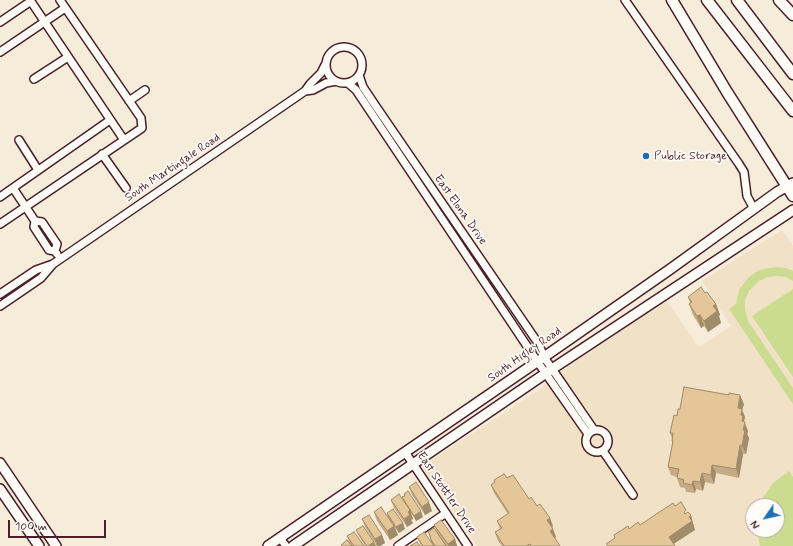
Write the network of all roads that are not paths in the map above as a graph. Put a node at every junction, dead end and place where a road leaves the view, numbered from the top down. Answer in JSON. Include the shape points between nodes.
{"nodes":[{"id":1,"x":60,"y":0,"type":"edge"},
{"id":2,"x":625,"y":0,"type":"edge"},
{"id":3,"x":672,"y":0,"type":"edge"},
{"id":4,"x":707,"y":0,"type":"edge"},
{"id":5,"x":737,"y":0,"type":"edge"},
{"id":6,"x":779,"y":0,"type":"edge"},
{"id":7,"x":30,"y":1,"type":"edge"},
{"id":8,"x":66,"y":8,"type":"junction"},
{"id":9,"x":793,"y":15,"type":"edge"},
{"id":10,"x":0,"y":22,"type":"edge"},
{"id":11,"x":44,"y":22,"type":"junction"},
{"id":12,"x":0,"y":52,"type":"edge"},
{"id":13,"x":68,"y":57,"type":"junction"},
{"id":14,"x":325,"y":64,"type":"junction"},
{"id":15,"x":793,"y":74,"type":"edge"},
{"id":16,"x":359,"y":75,"type":"junction"},
{"id":17,"x":34,"y":79,"type":"dead end"},
{"id":18,"x":336,"y":81,"type":"junction"},
{"id":19,"x":348,"y":83,"type":"junction"},
{"id":20,"x":145,"y":90,"type":"dead end"},
{"id":21,"x":305,"y":91,"type":"junction"},
{"id":22,"x":129,"y":101,"type":"junction"},
{"id":23,"x":793,"y":111,"type":"edge"},
{"id":24,"x":110,"y":120,"type":"junction"},
{"id":25,"x":19,"y":140,"type":"dead end"},
{"id":26,"x":124,"y":140,"type":"junction"},
{"id":27,"x":102,"y":154,"type":"junction"},
{"id":28,"x":38,"y":170,"type":"junction"},
{"id":29,"x":790,"y":184,"type":"edge"},
{"id":30,"x":13,"y":188,"type":"junction"},
{"id":31,"x":126,"y":188,"type":"dead end"},
{"id":32,"x":793,"y":196,"type":"edge"},
{"id":33,"x":0,"y":197,"type":"edge"},
{"id":34,"x":26,"y":207,"type":"junction"},
{"id":35,"x":754,"y":209,"type":"junction"},
{"id":36,"x":793,"y":210,"type":"edge"},
{"id":37,"x":0,"y":224,"type":"edge"},
{"id":38,"x":61,"y":259,"type":"junction"},
{"id":39,"x":53,"y":264,"type":"junction"},
{"id":40,"x":0,"y":294,"type":"edge"},
{"id":41,"x":0,"y":306,"type":"edge"},
{"id":42,"x":541,"y":359,"type":"junction"},
{"id":43,"x":549,"y":371,"type":"junction"},
{"id":44,"x":591,"y":432,"type":"junction"},
{"id":45,"x":603,"y":450,"type":"junction"},
{"id":46,"x":405,"y":452,"type":"junction"},
{"id":47,"x":0,"y":463,"type":"edge"},
{"id":48,"x":413,"y":464,"type":"junction"},
{"id":49,"x":16,"y":486,"type":"junction"},
{"id":50,"x":2,"y":492,"type":"edge"},
{"id":51,"x":633,"y":495,"type":"dead end"},
{"id":52,"x":446,"y":513,"type":"junction"},
{"id":53,"x":280,"y":538,"type":"junction"},
{"id":54,"x":38,"y":546,"type":"edge"},
{"id":55,"x":56,"y":546,"type":"edge"},
{"id":56,"x":268,"y":546,"type":"edge"},
{"id":57,"x":286,"y":546,"type":"edge"},
{"id":58,"x":293,"y":546,"type":"edge"},
{"id":59,"x":398,"y":546,"type":"edge"},
{"id":60,"x":468,"y":546,"type":"edge"}],
"edges":[{"from":1,"to":8,"type":"street"},
{"from":2,"to":35,"type":"street","via":[[744,172],[747,196]]},
{"from":3,"to":29,"type":"highway","via":[[727,92]]},
{"from":4,"to":23,"type":"highway"},
{"from":5,"to":15,"type":"highway"},
{"from":6,"to":9,"type":"highway"},
{"from":7,"to":10,"type":"street"},
{"from":7,"to":11,"type":"street"},
{"from":8,"to":11,"type":"street"},
{"from":8,"to":22,"type":"street"},
{"from":11,"to":12,"type":"street"},
{"from":11,"to":13,"type":"street"},
{"from":13,"to":17,"type":"street"},
{"from":13,"to":24,"type":"street"},
{"from":14,"to":16,"type":"street","via":[[329,53],[346,46],[357,52],[360,57],[362,69]]},
{"from":14,"to":18,"type":"street","via":[[328,74]]},
{"from":14,"to":21,"type":"street","name":"South Martingale Road","via":[[321,73]]},
{"from":16,"to":19,"type":"street"},
{"from":16,"to":42,"type":"street","name":"East Elona Drive","via":[[374,105],[538,342]]},
{"from":18,"to":19,"type":"street"},
{"from":18,"to":21,"type":"street","name":"South Martingale Road"},
{"from":19,"to":42,"type":"street","name":"East Elona Drive","via":[[356,90]]},
{"from":20,"to":22,"type":"street"},
{"from":21,"to":38,"type":"street","name":"South Martingale Road"},
{"from":22,"to":26,"type":"street","via":[[141,118],[142,128]]},
{"from":24,"to":26,"type":"street"},
{"from":24,"to":28,"type":"street"},
{"from":25,"to":28,"type":"street"},
{"from":26,"to":27,"type":"street"},
{"from":27,"to":31,"type":"street"},
{"from":27,"to":34,"type":"street"},
{"from":28,"to":30,"type":"street"},
{"from":29,"to":32,"type":"highway"},
{"from":29,"to":35,"type":"main road","name":"South Higley Road"},
{"from":30,"to":33,"type":"street"},
{"from":30,"to":34,"type":"street"},
{"from":34,"to":37,"type":"street"},
{"from":34,"to":38,"type":"street","via":[[35,221],[34,228],[49,250],[55,250]]},
{"from":35,"to":42,"type":"main road","name":"South Higley Road"},
{"from":36,"to":43,"type":"main road"},
{"from":38,"to":39,"type":"street","name":"South Martingale Road"},
{"from":39,"to":40,"type":"street","name":"South Martingale Road","via":[[36,270]]},
{"from":39,"to":41,"type":"street","name":"South Martingale Road","via":[[41,278]]},
{"from":42,"to":43,"type":"street"},
{"from":42,"to":46,"type":"main road","name":"South Higley Road"},
{"from":43,"to":44,"type":"street"},
{"from":43,"to":48,"type":"main road"},
{"from":44,"to":45,"type":"street","via":[[586,441],[588,448],[597,452]]},
{"from":44,"to":45,"type":"street","via":[[604,432],[608,438],[608,445]]},
{"from":45,"to":51,"type":"street"},
{"from":46,"to":48,"type":"street","name":"East Stottler Drive"},
{"from":46,"to":53,"type":"main road","name":"South Higley Road"},
{"from":47,"to":49,"type":"main road"},
{"from":48,"to":52,"type":"street","name":"East Stottler Drive"},
{"from":48,"to":58,"type":"main road"},
{"from":49,"to":50,"type":"main road"},
{"from":49,"to":55,"type":"main road"},
{"from":50,"to":54,"type":"main road"},
{"from":52,"to":59,"type":"street"},
{"from":52,"to":60,"type":"street","name":"East Stottler Drive"},
{"from":53,"to":56,"type":"main road","name":"South Higley Road"},
{"from":53,"to":57,"type":"street"}]}
